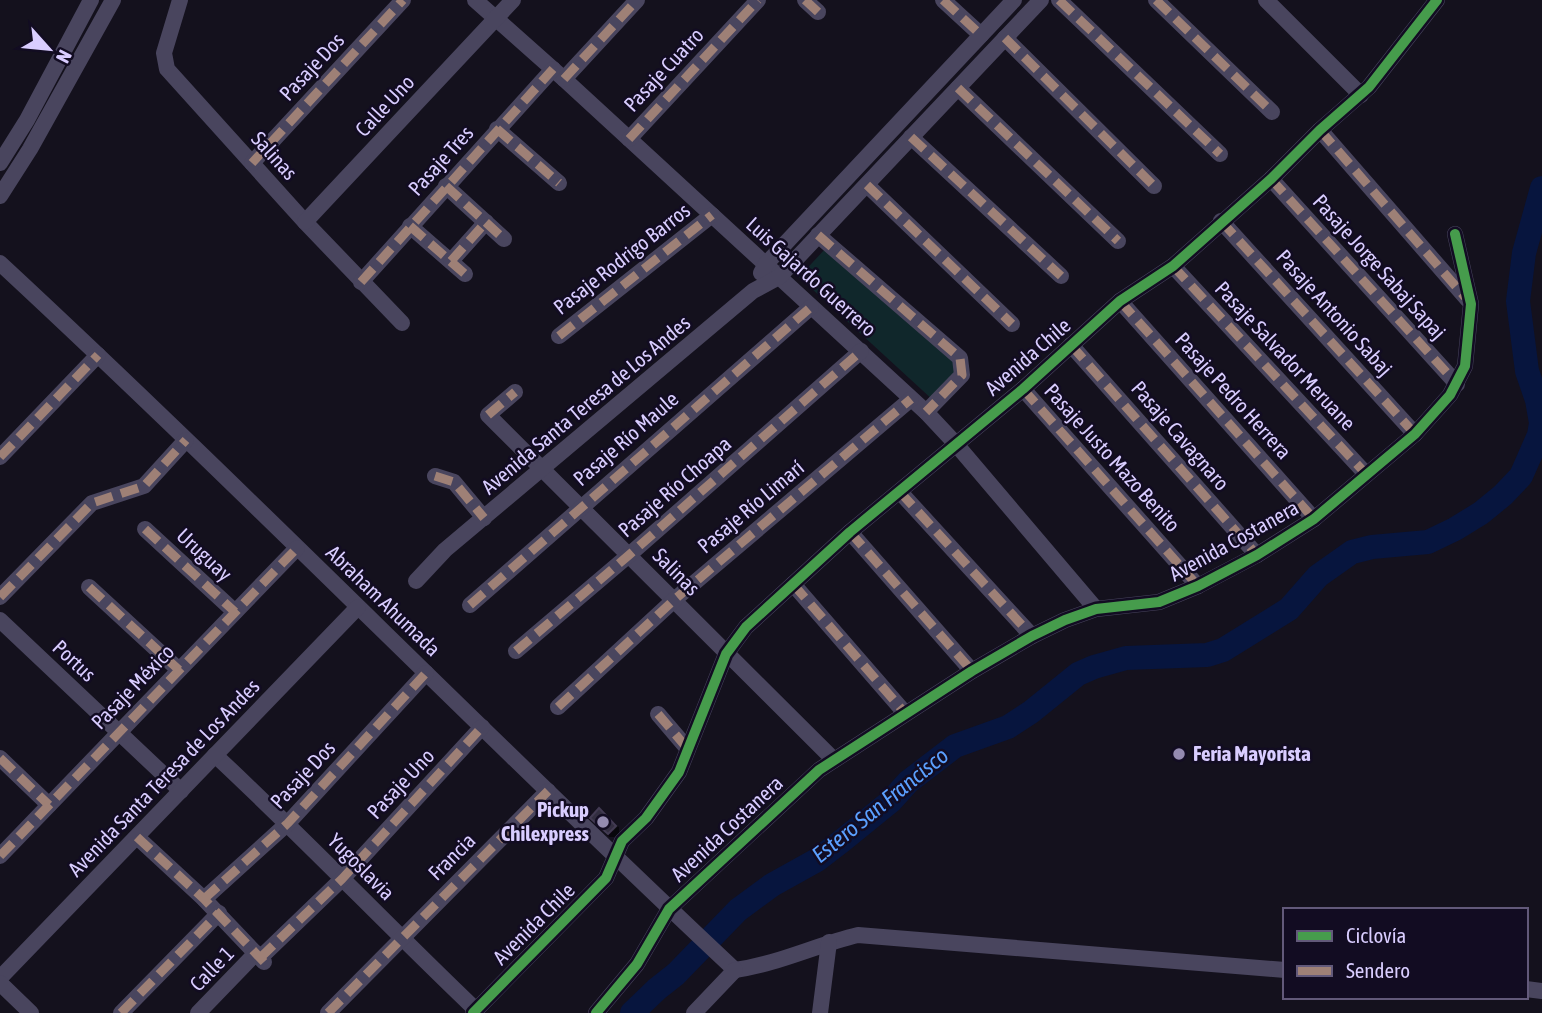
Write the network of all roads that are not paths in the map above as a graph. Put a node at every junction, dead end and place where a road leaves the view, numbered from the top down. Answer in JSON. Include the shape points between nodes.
{"nodes":[{"id":1,"x":91,"y":0,"type":"edge"},
{"id":2,"x":113,"y":0,"type":"edge"},
{"id":3,"x":180,"y":0,"type":"edge"},
{"id":4,"x":403,"y":0,"type":"edge"},
{"id":5,"x":475,"y":0,"type":"edge"},
{"id":6,"x":513,"y":0,"type":"edge"},
{"id":7,"x":636,"y":0,"type":"edge"},
{"id":8,"x":758,"y":0,"type":"edge"},
{"id":9,"x":805,"y":0,"type":"edge"},
{"id":10,"x":943,"y":0,"type":"edge"},
{"id":11,"x":1014,"y":0,"type":"edge"},
{"id":12,"x":1041,"y":0,"type":"edge"},
{"id":13,"x":1059,"y":0,"type":"edge"},
{"id":14,"x":1156,"y":0,"type":"edge"},
{"id":15,"x":1266,"y":0,"type":"edge"},
{"id":16,"x":1436,"y":0,"type":"edge"},
{"id":17,"x":818,"y":12,"type":"dead end"},
{"id":18,"x":495,"y":19,"type":"junction"},
{"id":19,"x":981,"y":35,"type":"junction"},
{"id":20,"x":1005,"y":38,"type":"junction"},
{"id":21,"x":559,"y":74,"type":"junction"},
{"id":22,"x":958,"y":88,"type":"junction"},
{"id":23,"x":1362,"y":95,"type":"junction"},
{"id":24,"x":1272,"y":112,"type":"dead end"},
{"id":25,"x":497,"y":130,"type":"junction"},
{"id":26,"x":1321,"y":130,"type":"junction"},
{"id":27,"x":911,"y":137,"type":"junction"},
{"id":28,"x":629,"y":139,"type":"junction"},
{"id":29,"x":1220,"y":154,"type":"dead end"},
{"id":30,"x":0,"y":163,"type":"edge"},
{"id":31,"x":252,"y":163,"type":"junction"},
{"id":32,"x":1271,"y":179,"type":"junction"},
{"id":33,"x":559,"y":183,"type":"dead end"},
{"id":34,"x":867,"y":184,"type":"junction"},
{"id":35,"x":446,"y":186,"type":"junction"},
{"id":36,"x":1154,"y":186,"type":"dead end"},
{"id":37,"x":0,"y":196,"type":"edge"},
{"id":38,"x":712,"y":215,"type":"junction"},
{"id":39,"x":1221,"y":221,"type":"junction"},
{"id":40,"x":305,"y":222,"type":"junction"},
{"id":41,"x":486,"y":222,"type":"junction"},
{"id":42,"x":410,"y":226,"type":"junction"},
{"id":43,"x":1455,"y":234,"type":"dead end"},
{"id":44,"x":818,"y":235,"type":"junction"},
{"id":45,"x":504,"y":239,"type":"dead end"},
{"id":46,"x":1118,"y":241,"type":"dead end"},
{"id":47,"x":451,"y":261,"type":"junction"},
{"id":48,"x":0,"y":264,"type":"edge"},
{"id":49,"x":765,"y":264,"type":"junction"},
{"id":50,"x":1173,"y":266,"type":"junction"},
{"id":51,"x":465,"y":274,"type":"dead end"},
{"id":52,"x":1061,"y":276,"type":"dead end"},
{"id":53,"x":779,"y":277,"type":"junction"},
{"id":54,"x":361,"y":282,"type":"junction"},
{"id":55,"x":753,"y":291,"type":"junction"},
{"id":56,"x":1120,"y":301,"type":"junction"},
{"id":57,"x":1471,"y":304,"type":"junction"},
{"id":58,"x":811,"y":307,"type":"junction"},
{"id":59,"x":402,"y":323,"type":"dead end"},
{"id":60,"x":1012,"y":324,"type":"dead end"},
{"id":61,"x":559,"y":336,"type":"dead end"},
{"id":62,"x":1072,"y":345,"type":"junction"},
{"id":63,"x":861,"y":351,"type":"junction"},
{"id":64,"x":99,"y":355,"type":"junction"},
{"id":65,"x":1457,"y":384,"type":"junction"},
{"id":66,"x":1023,"y":389,"type":"junction"},
{"id":67,"x":515,"y":392,"type":"dead end"},
{"id":68,"x":911,"y":399,"type":"junction"},
{"id":69,"x":926,"y":412,"type":"junction"},
{"id":70,"x":1415,"y":434,"type":"junction"},
{"id":71,"x":186,"y":440,"type":"junction"},
{"id":72,"x":955,"y":443,"type":"junction"},
{"id":73,"x":0,"y":457,"type":"edge"},
{"id":74,"x":543,"y":469,"type":"junction"},
{"id":75,"x":1366,"y":474,"type":"junction"},
{"id":76,"x":435,"y":475,"type":"dead end"},
{"id":77,"x":900,"y":492,"type":"junction"},
{"id":78,"x":581,"y":506,"type":"junction"},
{"id":79,"x":484,"y":517,"type":"junction"},
{"id":80,"x":1314,"y":519,"type":"junction"},
{"id":81,"x":145,"y":529,"type":"dead end"},
{"id":82,"x":850,"y":532,"type":"junction"},
{"id":83,"x":297,"y":548,"type":"junction"},
{"id":84,"x":629,"y":555,"type":"junction"},
{"id":85,"x":1257,"y":555,"type":"junction"},
{"id":86,"x":416,"y":581,"type":"dead end"},
{"id":87,"x":793,"y":584,"type":"junction"},
{"id":88,"x":1198,"y":586,"type":"junction"},
{"id":89,"x":89,"y":587,"type":"dead end"},
{"id":90,"x":0,"y":597,"type":"edge"},
{"id":91,"x":674,"y":600,"type":"junction"},
{"id":92,"x":470,"y":605,"type":"dead end"},
{"id":93,"x":358,"y":607,"type":"junction"},
{"id":94,"x":1096,"y":609,"type":"junction"},
{"id":95,"x":235,"y":612,"type":"junction"},
{"id":96,"x":0,"y":620,"type":"edge"},
{"id":97,"x":1032,"y":636,"type":"junction"},
{"id":98,"x":516,"y":651,"type":"dead end"},
{"id":99,"x":726,"y":654,"type":"junction"},
{"id":100,"x":178,"y":670,"type":"junction"},
{"id":101,"x":972,"y":671,"type":"junction"},
{"id":102,"x":426,"y":673,"type":"junction"},
{"id":103,"x":558,"y":707,"type":"dead end"},
{"id":104,"x":905,"y":713,"type":"junction"},
{"id":105,"x":657,"y":714,"type":"dead end"},
{"id":106,"x":482,"y":727,"type":"junction"},
{"id":107,"x":119,"y":732,"type":"junction"},
{"id":108,"x":687,"y":748,"type":"junction"},
{"id":109,"x":215,"y":755,"type":"junction"},
{"id":110,"x":0,"y":758,"type":"edge"},
{"id":111,"x":834,"y":760,"type":"junction"},
{"id":112,"x":181,"y":791,"type":"junction"},
{"id":113,"x":548,"y":791,"type":"junction"},
{"id":114,"x":49,"y":805,"type":"junction"},
{"id":115,"x":288,"y":823,"type":"junction"},
{"id":116,"x":136,"y":836,"type":"junction"},
{"id":117,"x":0,"y":856,"type":"edge"},
{"id":118,"x":615,"y":857,"type":"junction"},
{"id":119,"x":342,"y":879,"type":"junction"},
{"id":120,"x":204,"y":899,"type":"junction"},
{"id":121,"x":669,"y":909,"type":"junction"},
{"id":122,"x":219,"y":913,"type":"junction"},
{"id":123,"x":401,"y":938,"type":"junction"},
{"id":124,"x":829,"y":942,"type":"junction"},
{"id":125,"x":260,"y":957,"type":"junction"},
{"id":126,"x":729,"y":965,"type":"junction"},
{"id":127,"x":1283,"y":970,"type":"edge"},
{"id":128,"x":0,"y":981,"type":"edge"},
{"id":129,"x":474,"y":1011,"type":"edge"},
{"id":130,"x":31,"y":1013,"type":"edge"},
{"id":131,"x":121,"y":1013,"type":"edge"},
{"id":132,"x":198,"y":1013,"type":"edge"},
{"id":133,"x":328,"y":1013,"type":"edge"},
{"id":134,"x":596,"y":1013,"type":"edge"},
{"id":135,"x":694,"y":1013,"type":"edge"},
{"id":136,"x":820,"y":1013,"type":"edge"}],
"edges":[{"from":1,"to":30,"type":"street"},
{"from":2,"to":37,"type":"street"},
{"from":3,"to":31,"type":"street","name":"Salinas","via":[[164,53],[167,69]]},
{"from":4,"to":31,"type":"street","name":"Pasaje Dos"},
{"from":5,"to":18,"type":"street","name":"Luis Gajardo Guerrero"},
{"from":6,"to":18,"type":"street","name":"Calle Uno"},
{"from":7,"to":21,"type":"street","name":"Pasaje Tres"},
{"from":8,"to":28,"type":"street","name":"Pasaje Cuatro"},
{"from":9,"to":17,"type":"street"},
{"from":10,"to":19,"type":"street"},
{"from":11,"to":19,"type":"street","name":"Avenida Santa Teresa de Los Andes"},
{"from":12,"to":20,"type":"street","name":"Avenida Santa Teresa de Los Andes"},
{"from":13,"to":29,"type":"street"},
{"from":14,"to":24,"type":"street"},
{"from":15,"to":23,"type":"street"},
{"from":16,"to":23,"type":"street","name":"Avenida Chile"},
{"from":18,"to":21,"type":"street","name":"Luis Gajardo Guerrero"},
{"from":18,"to":40,"type":"street","name":"Calle Uno"},
{"from":19,"to":49,"type":"street","name":"Avenida Santa Teresa de Los Andes"},
{"from":20,"to":22,"type":"street","name":"Avenida Santa Teresa de Los Andes"},
{"from":20,"to":36,"type":"street"},
{"from":21,"to":25,"type":"street","name":"Pasaje Tres"},
{"from":21,"to":28,"type":"street","name":"Luis Gajardo Guerrero"},
{"from":22,"to":27,"type":"street","name":"Avenida Santa Teresa de Los Andes"},
{"from":22,"to":46,"type":"street"},
{"from":23,"to":26,"type":"street","name":"Avenida Chile"},
{"from":25,"to":33,"type":"street"},
{"from":25,"to":35,"type":"street","name":"Pasaje Tres"},
{"from":26,"to":32,"type":"street","name":"Avenida Chile"},
{"from":26,"to":57,"type":"street"},
{"from":27,"to":34,"type":"street","name":"Avenida Santa Teresa de Los Andes"},
{"from":27,"to":52,"type":"street"},
{"from":28,"to":38,"type":"street","name":"Luis Gajardo Guerrero"},
{"from":31,"to":40,"type":"street","name":"Salinas"},
{"from":32,"to":39,"type":"street","name":"Avenida Chile"},
{"from":32,"to":65,"type":"street","name":"Pasaje Jorge Sabaj Sapaj"},
{"from":34,"to":44,"type":"street","name":"Avenida Santa Teresa de Los Andes"},
{"from":34,"to":60,"type":"street"},
{"from":35,"to":41,"type":"street"},
{"from":35,"to":42,"type":"street","name":"Pasaje Tres"},
{"from":38,"to":49,"type":"street","name":"Luis Gajardo Guerrero"},
{"from":38,"to":61,"type":"street","name":"Pasaje Rodrigo Barros"},
{"from":39,"to":50,"type":"street","name":"Avenida Chile"},
{"from":39,"to":70,"type":"street","name":"Pasaje Antonio Sabaj"},
{"from":40,"to":54,"type":"street","name":"Salinas"},
{"from":41,"to":45,"type":"street"},
{"from":41,"to":47,"type":"street"},
{"from":42,"to":47,"type":"street"},
{"from":42,"to":54,"type":"street","name":"Pasaje Tres"},
{"from":43,"to":57,"type":"street","name":"Avenida Costanera"},
{"from":44,"to":53,"type":"street","name":"Avenida Santa Teresa de Los Andes"},
{"from":44,"to":69,"type":"street","via":[[960,358],[962,375]]},
{"from":47,"to":51,"type":"street"},
{"from":48,"to":64,"type":"street","name":"Abraham Ahumada"},
{"from":49,"to":53,"type":"street","name":"Luis Gajardo Guerrero"},
{"from":49,"to":55,"type":"street","name":"Avenida Santa Teresa de Los Andes"},
{"from":50,"to":56,"type":"street","name":"Avenida Chile"},
{"from":50,"to":75,"type":"street","name":"Pasaje Salvador Meruane"},
{"from":53,"to":55,"type":"street","name":"Avenida Santa Teresa de Los Andes"},
{"from":53,"to":58,"type":"street","name":"Luis Gajardo Guerrero"},
{"from":54,"to":59,"type":"street","name":"Salinas"},
{"from":55,"to":74,"type":"street","name":"Avenida Santa Teresa de Los Andes"},
{"from":56,"to":62,"type":"street","name":"Avenida Chile"},
{"from":56,"to":80,"type":"street","name":"Pasaje Pedro Herrera"},
{"from":57,"to":65,"type":"street","name":"Avenida Costanera","via":[[1465,366]]},
{"from":58,"to":63,"type":"street","name":"Luis Gajardo Guerrero"},
{"from":58,"to":78,"type":"street","name":"Pasaje Río Maule"},
{"from":62,"to":66,"type":"street","name":"Avenida Chile"},
{"from":62,"to":85,"type":"street","name":"Pasaje Cavagnaro"},
{"from":63,"to":68,"type":"street","name":"Luis Gajardo Guerrero"},
{"from":63,"to":84,"type":"street","name":"Pasaje Río Choapa"},
{"from":64,"to":71,"type":"street","name":"Abraham Ahumada"},
{"from":64,"to":73,"type":"street"},
{"from":65,"to":70,"type":"street","name":"Avenida Costanera"},
{"from":66,"to":72,"type":"street","name":"Avenida Chile"},
{"from":66,"to":88,"type":"street","name":"Pasaje Justo Mazo Benito"},
{"from":67,"to":74,"type":"street","name":"Salinas","via":[[488,415]]},
{"from":68,"to":69,"type":"street","name":"Luis Gajardo Guerrero"},
{"from":68,"to":91,"type":"street","name":"Pasaje Río Limarí"},
{"from":69,"to":72,"type":"street","name":"Luis Gajardo Guerrero"},
{"from":70,"to":75,"type":"street","name":"Avenida Costanera"},
{"from":71,"to":83,"type":"street","name":"Abraham Ahumada"},
{"from":71,"to":90,"type":"street","via":[[144,486],[92,503]]},
{"from":72,"to":77,"type":"street","name":"Avenida Chile"},
{"from":72,"to":94,"type":"street","name":"Luis Gajardo Guerrero"},
{"from":74,"to":78,"type":"street","name":"Salinas"},
{"from":74,"to":79,"type":"street","name":"Avenida Santa Teresa de Los Andes"},
{"from":75,"to":80,"type":"street","name":"Avenida Costanera"},
{"from":76,"to":79,"type":"street","via":[[454,482]]},
{"from":77,"to":82,"type":"street","name":"Avenida Chile"},
{"from":77,"to":97,"type":"street"},
{"from":78,"to":84,"type":"street","name":"Salinas"},
{"from":78,"to":92,"type":"street","name":"Pasaje Río Maule"},
{"from":79,"to":86,"type":"street","name":"Avenida Santa Teresa de Los Andes"},
{"from":80,"to":85,"type":"street","name":"Avenida Costanera"},
{"from":81,"to":95,"type":"street","name":"Uruguay"},
{"from":82,"to":87,"type":"street","name":"Avenida Chile"},
{"from":82,"to":101,"type":"street"},
{"from":83,"to":93,"type":"street","name":"Abraham Ahumada"},
{"from":83,"to":95,"type":"street","name":"Pasaje México"},
{"from":84,"to":91,"type":"street","name":"Salinas"},
{"from":84,"to":98,"type":"street","name":"Pasaje Río Choapa"},
{"from":85,"to":88,"type":"street","name":"Avenida Costanera"},
{"from":87,"to":99,"type":"street","name":"Avenida Chile","via":[[746,627]]},
{"from":87,"to":104,"type":"street"},
{"from":88,"to":94,"type":"street","name":"Avenida Costanera","via":[[1159,602]]},
{"from":89,"to":100,"type":"street"},
{"from":91,"to":99,"type":"street","name":"Salinas"},
{"from":91,"to":103,"type":"street","name":"Pasaje Río Limarí"},
{"from":93,"to":102,"type":"street","name":"Abraham Ahumada"},
{"from":93,"to":109,"type":"street","name":"Avenida Santa Teresa de Los Andes"},
{"from":94,"to":97,"type":"street","name":"Avenida Costanera"},
{"from":95,"to":100,"type":"street","name":"Pasaje México"},
{"from":96,"to":107,"type":"street","name":"Portus"},
{"from":97,"to":101,"type":"street","name":"Avenida Costanera"},
{"from":99,"to":108,"type":"street","name":"Avenida Chile"},
{"from":99,"to":111,"type":"street","name":"Salinas"},
{"from":100,"to":107,"type":"street","name":"Pasaje México"},
{"from":101,"to":104,"type":"street","name":"Avenida Costanera"},
{"from":102,"to":106,"type":"street","name":"Abraham Ahumada"},
{"from":102,"to":115,"type":"street","name":"Pasaje Dos"},
{"from":104,"to":111,"type":"street","name":"Avenida Costanera"},
{"from":105,"to":108,"type":"street"},
{"from":106,"to":113,"type":"street","name":"Abraham Ahumada"},
{"from":106,"to":119,"type":"street","name":"Pasaje Uno"},
{"from":107,"to":112,"type":"street","name":"Portus"},
{"from":107,"to":114,"type":"street","name":"Pasaje México"},
{"from":108,"to":118,"type":"street","name":"Avenida Chile","via":[[679,772],[646,818],[622,841]]},
{"from":109,"to":112,"type":"street","name":"Avenida Santa Teresa de Los Andes"},
{"from":109,"to":115,"type":"street","name":"Yugoslavia"},
{"from":110,"to":114,"type":"street"},
{"from":111,"to":121,"type":"street","name":"Avenida Costanera"},
{"from":112,"to":116,"type":"street","name":"Avenida Santa Teresa de Los Andes"},
{"from":113,"to":118,"type":"street","name":"Abraham Ahumada"},
{"from":113,"to":123,"type":"street","name":"Francia"},
{"from":114,"to":117,"type":"street","name":"Pasaje México"},
{"from":115,"to":119,"type":"street","name":"Yugoslavia"},
{"from":115,"to":120,"type":"street","name":"Pasaje Dos"},
{"from":116,"to":120,"type":"street"},
{"from":116,"to":128,"type":"street","name":"Avenida Santa Teresa de Los Andes"},
{"from":118,"to":121,"type":"street","name":"Abraham Ahumada"},
{"from":118,"to":129,"type":"street","name":"Avenida Chile","via":[[606,878]]},
{"from":119,"to":123,"type":"street","name":"Yugoslavia"},
{"from":119,"to":125,"type":"street","name":"Pasaje Uno"},
{"from":120,"to":122,"type":"street"},
{"from":121,"to":126,"type":"street","name":"Abraham Ahumada"},
{"from":121,"to":134,"type":"street","name":"Avenida Costanera","via":[[637,964]]},
{"from":122,"to":125,"type":"street"},
{"from":122,"to":131,"type":"street"},
{"from":123,"to":129,"type":"street","name":"Yugoslavia"},
{"from":123,"to":133,"type":"street","name":"Francia"},
{"from":124,"to":126,"type":"street","via":[[764,966]]},
{"from":124,"to":127,"type":"street","via":[[858,935]]},
{"from":124,"to":136,"type":"street"},
{"from":125,"to":132,"type":"street","name":"Calle 1"},
{"from":126,"to":135,"type":"street"},
{"from":128,"to":130,"type":"street"}]}
